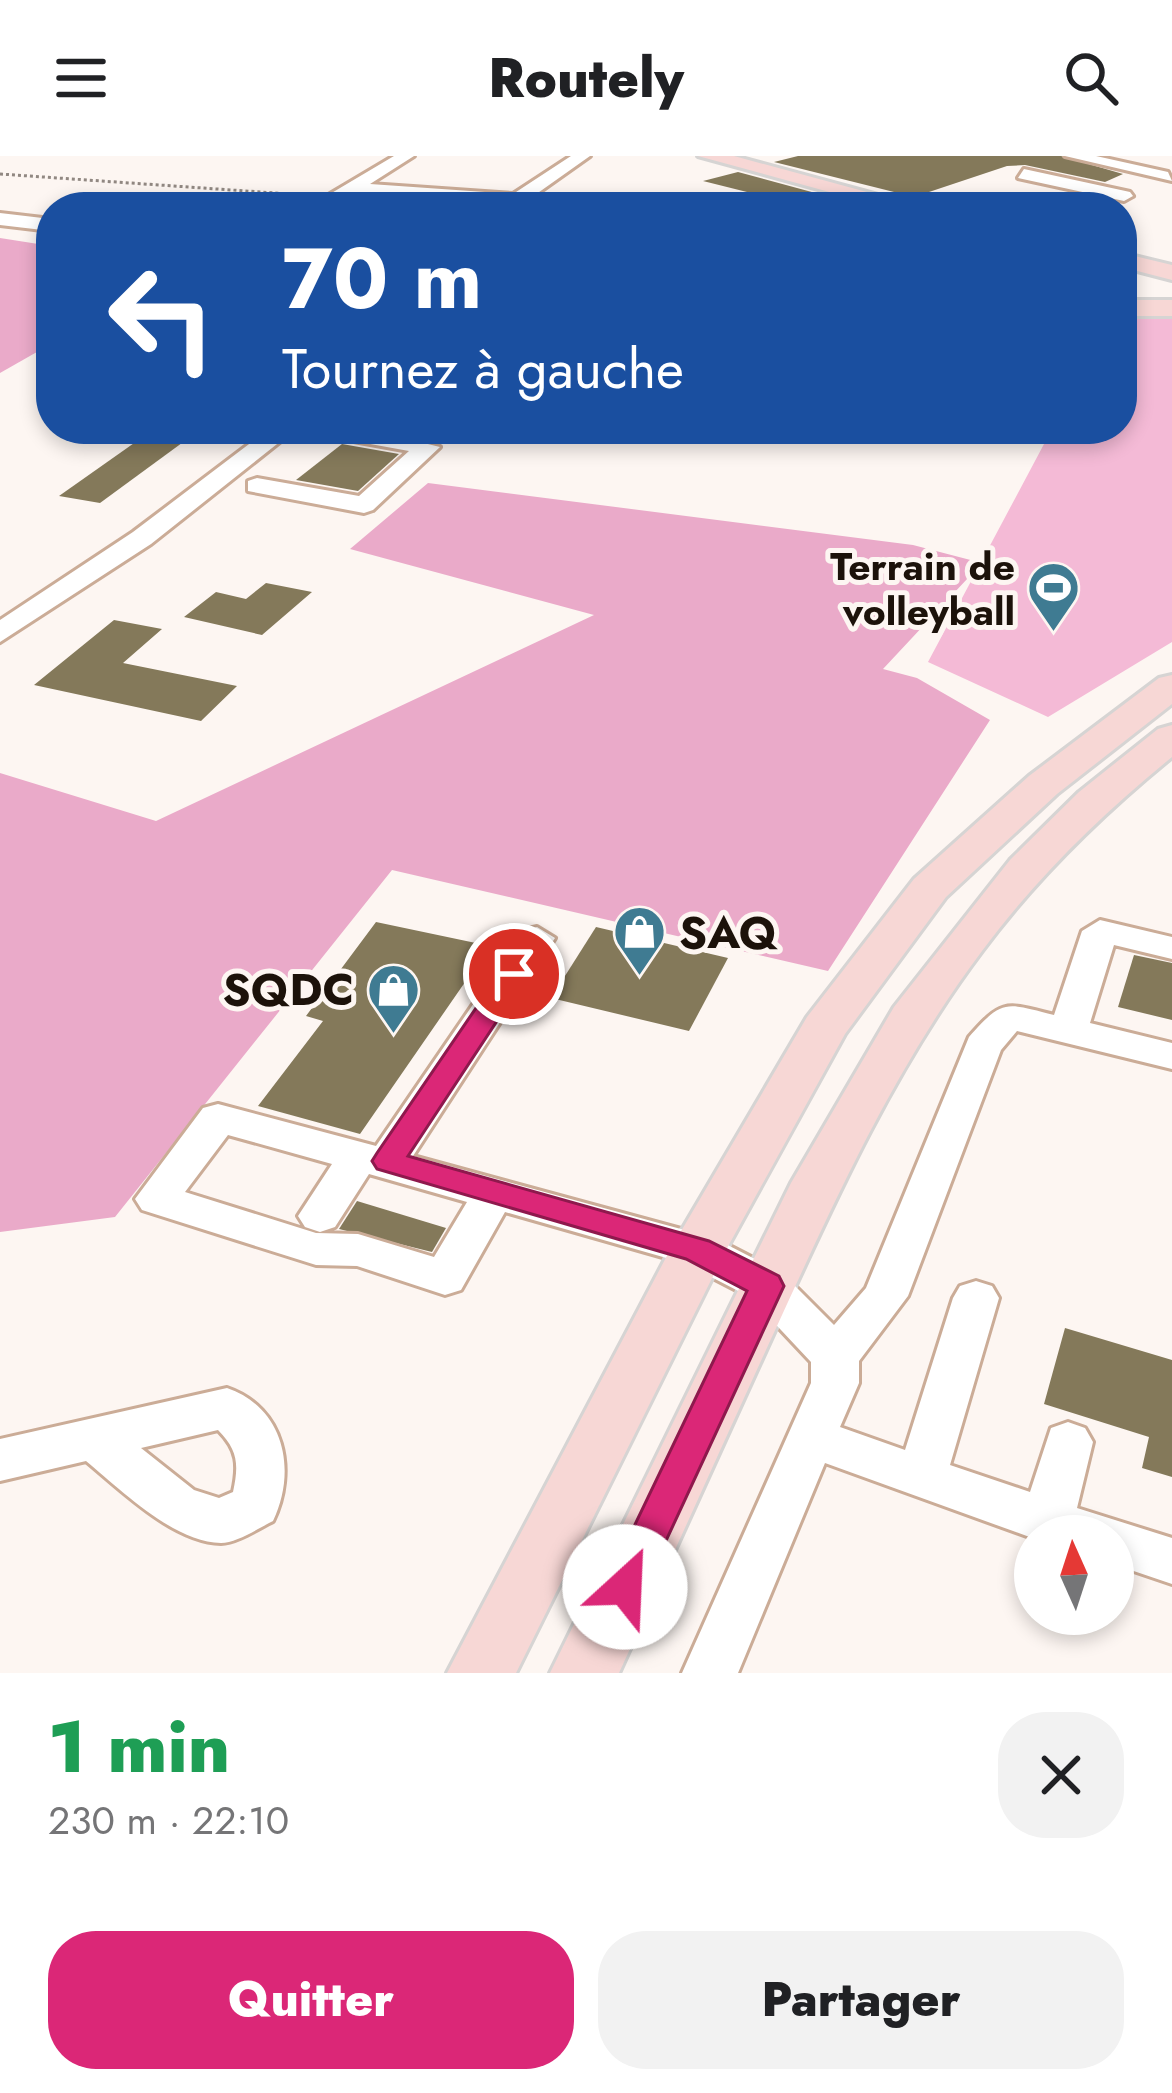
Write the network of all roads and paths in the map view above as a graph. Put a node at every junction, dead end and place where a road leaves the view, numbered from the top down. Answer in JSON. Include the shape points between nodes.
{"nodes":[{"id":1,"x":401,"y":156,"type":"edge"},
{"id":2,"x":582,"y":156,"type":"edge"},
{"id":3,"x":709,"y":156,"type":"edge"},
{"id":4,"x":1073,"y":156,"type":"edge"},
{"id":5,"x":0,"y":174,"type":"edge"},
{"id":6,"x":1024,"y":174,"type":"dead end"},
{"id":7,"x":1170,"y":177,"type":"edge"},
{"id":8,"x":261,"y":192,"type":"edge"},
{"id":9,"x":341,"y":192,"type":"edge"},
{"id":10,"x":528,"y":192,"type":"edge"},
{"id":11,"x":852,"y":192,"type":"edge"},
{"id":12,"x":1106,"y":192,"type":"edge"},
{"id":13,"x":1134,"y":192,"type":"edge"},
{"id":14,"x":0,"y":219,"type":"edge"},
{"id":15,"x":36,"y":223,"type":"edge"},
{"id":16,"x":1137,"y":264,"type":"edge"},
{"id":17,"x":1172,"y":273,"type":"edge"},
{"id":18,"x":1172,"y":304,"type":"edge"},
{"id":19,"x":1137,"y":307,"type":"edge"},
{"id":20,"x":264,"y":444,"type":"edge"},
{"id":21,"x":411,"y":444,"type":"edge"},
{"id":22,"x":228,"y":472,"type":"junction"},
{"id":23,"x":0,"y":634,"type":"edge"},
{"id":24,"x":1172,"y":686,"type":"edge"},
{"id":25,"x":1172,"y":737,"type":"edge"},
{"id":26,"x":537,"y":938,"type":"dead end"},
{"id":27,"x":1172,"y":948,"type":"edge"},
{"id":28,"x":1068,"y":1031,"type":"junction"},
{"id":29,"x":1172,"y":1056,"type":"edge"},
{"id":30,"x":374,"y":1159,"type":"junction"},
{"id":31,"x":495,"y":1191,"type":"junction"},
{"id":32,"x":320,"y":1216,"type":"dead end"},
{"id":33,"x":698,"y":1250,"type":"junction"},
{"id":34,"x":766,"y":1286,"type":"junction"},
{"id":35,"x":976,"y":1298,"type":"dead end"},
{"id":36,"x":835,"y":1356,"type":"junction"},
{"id":37,"x":815,"y":1438,"type":"junction"},
{"id":38,"x":94,"y":1439,"type":"dead end"},
{"id":39,"x":1068,"y":1442,"type":"dead end"},
{"id":40,"x":0,"y":1460,"type":"edge"},
{"id":41,"x":922,"y":1475,"type":"junction"},
{"id":42,"x":1032,"y":1515,"type":"edge"},
{"id":43,"x":1070,"y":1515,"type":"edge"},
{"id":44,"x":1134,"y":1549,"type":"edge"},
{"id":45,"x":1172,"y":1561,"type":"edge"},
{"id":46,"x":481,"y":1673,"type":"edge"},
{"id":47,"x":584,"y":1673,"type":"edge"},
{"id":48,"x":710,"y":1673,"type":"edge"}],
"edges":[{"from":1,"to":9,"type":"street"},
{"from":2,"to":10,"type":"street"},
{"from":3,"to":11,"type":"main road"},
{"from":4,"to":7,"type":"street"},
{"from":5,"to":8,"type":"path"},
{"from":6,"to":12,"type":"street"},
{"from":7,"to":13,"type":"street"},
{"from":14,"to":15,"type":"street"},
{"from":16,"to":17,"type":"main road"},
{"from":18,"to":19,"type":"main road"},
{"from":20,"to":22,"type":"street"},
{"from":21,"to":22,"type":"street","via":[[428,447],[364,506]]},
{"from":22,"to":23,"type":"street"},
{"from":24,"to":33,"type":"main road","via":[[1043,784],[931,888],[824,1028]]},
{"from":25,"to":34,"type":"main road","via":[[1058,833],[926,990],[844,1125]]},
{"from":26,"to":30,"type":"street"},
{"from":27,"to":28,"type":"street","via":[[1100,931]]},
{"from":28,"to":29,"type":"street"},
{"from":28,"to":36,"type":"street","via":[[1008,1016],[983,1046],[885,1296]]},
{"from":30,"to":31,"type":"street"},
{"from":30,"to":31,"type":"street","via":[[218,1118],[157,1199],[316,1249],[358,1250],[445,1278]]},
{"from":30,"to":32,"type":"street"},
{"from":31,"to":33,"type":"street"},
{"from":33,"to":34,"type":"street"},
{"from":33,"to":46,"type":"main road"},
{"from":34,"to":36,"type":"street"},
{"from":34,"to":47,"type":"main road"},
{"from":35,"to":41,"type":"street"},
{"from":36,"to":37,"type":"street","via":[[835,1383]]},
{"from":37,"to":41,"type":"street"},
{"from":37,"to":48,"type":"street"},
{"from":38,"to":40,"type":"street"},
{"from":39,"to":43,"type":"street"},
{"from":41,"to":42,"type":"street"},
{"from":44,"to":45,"type":"street"}]}
